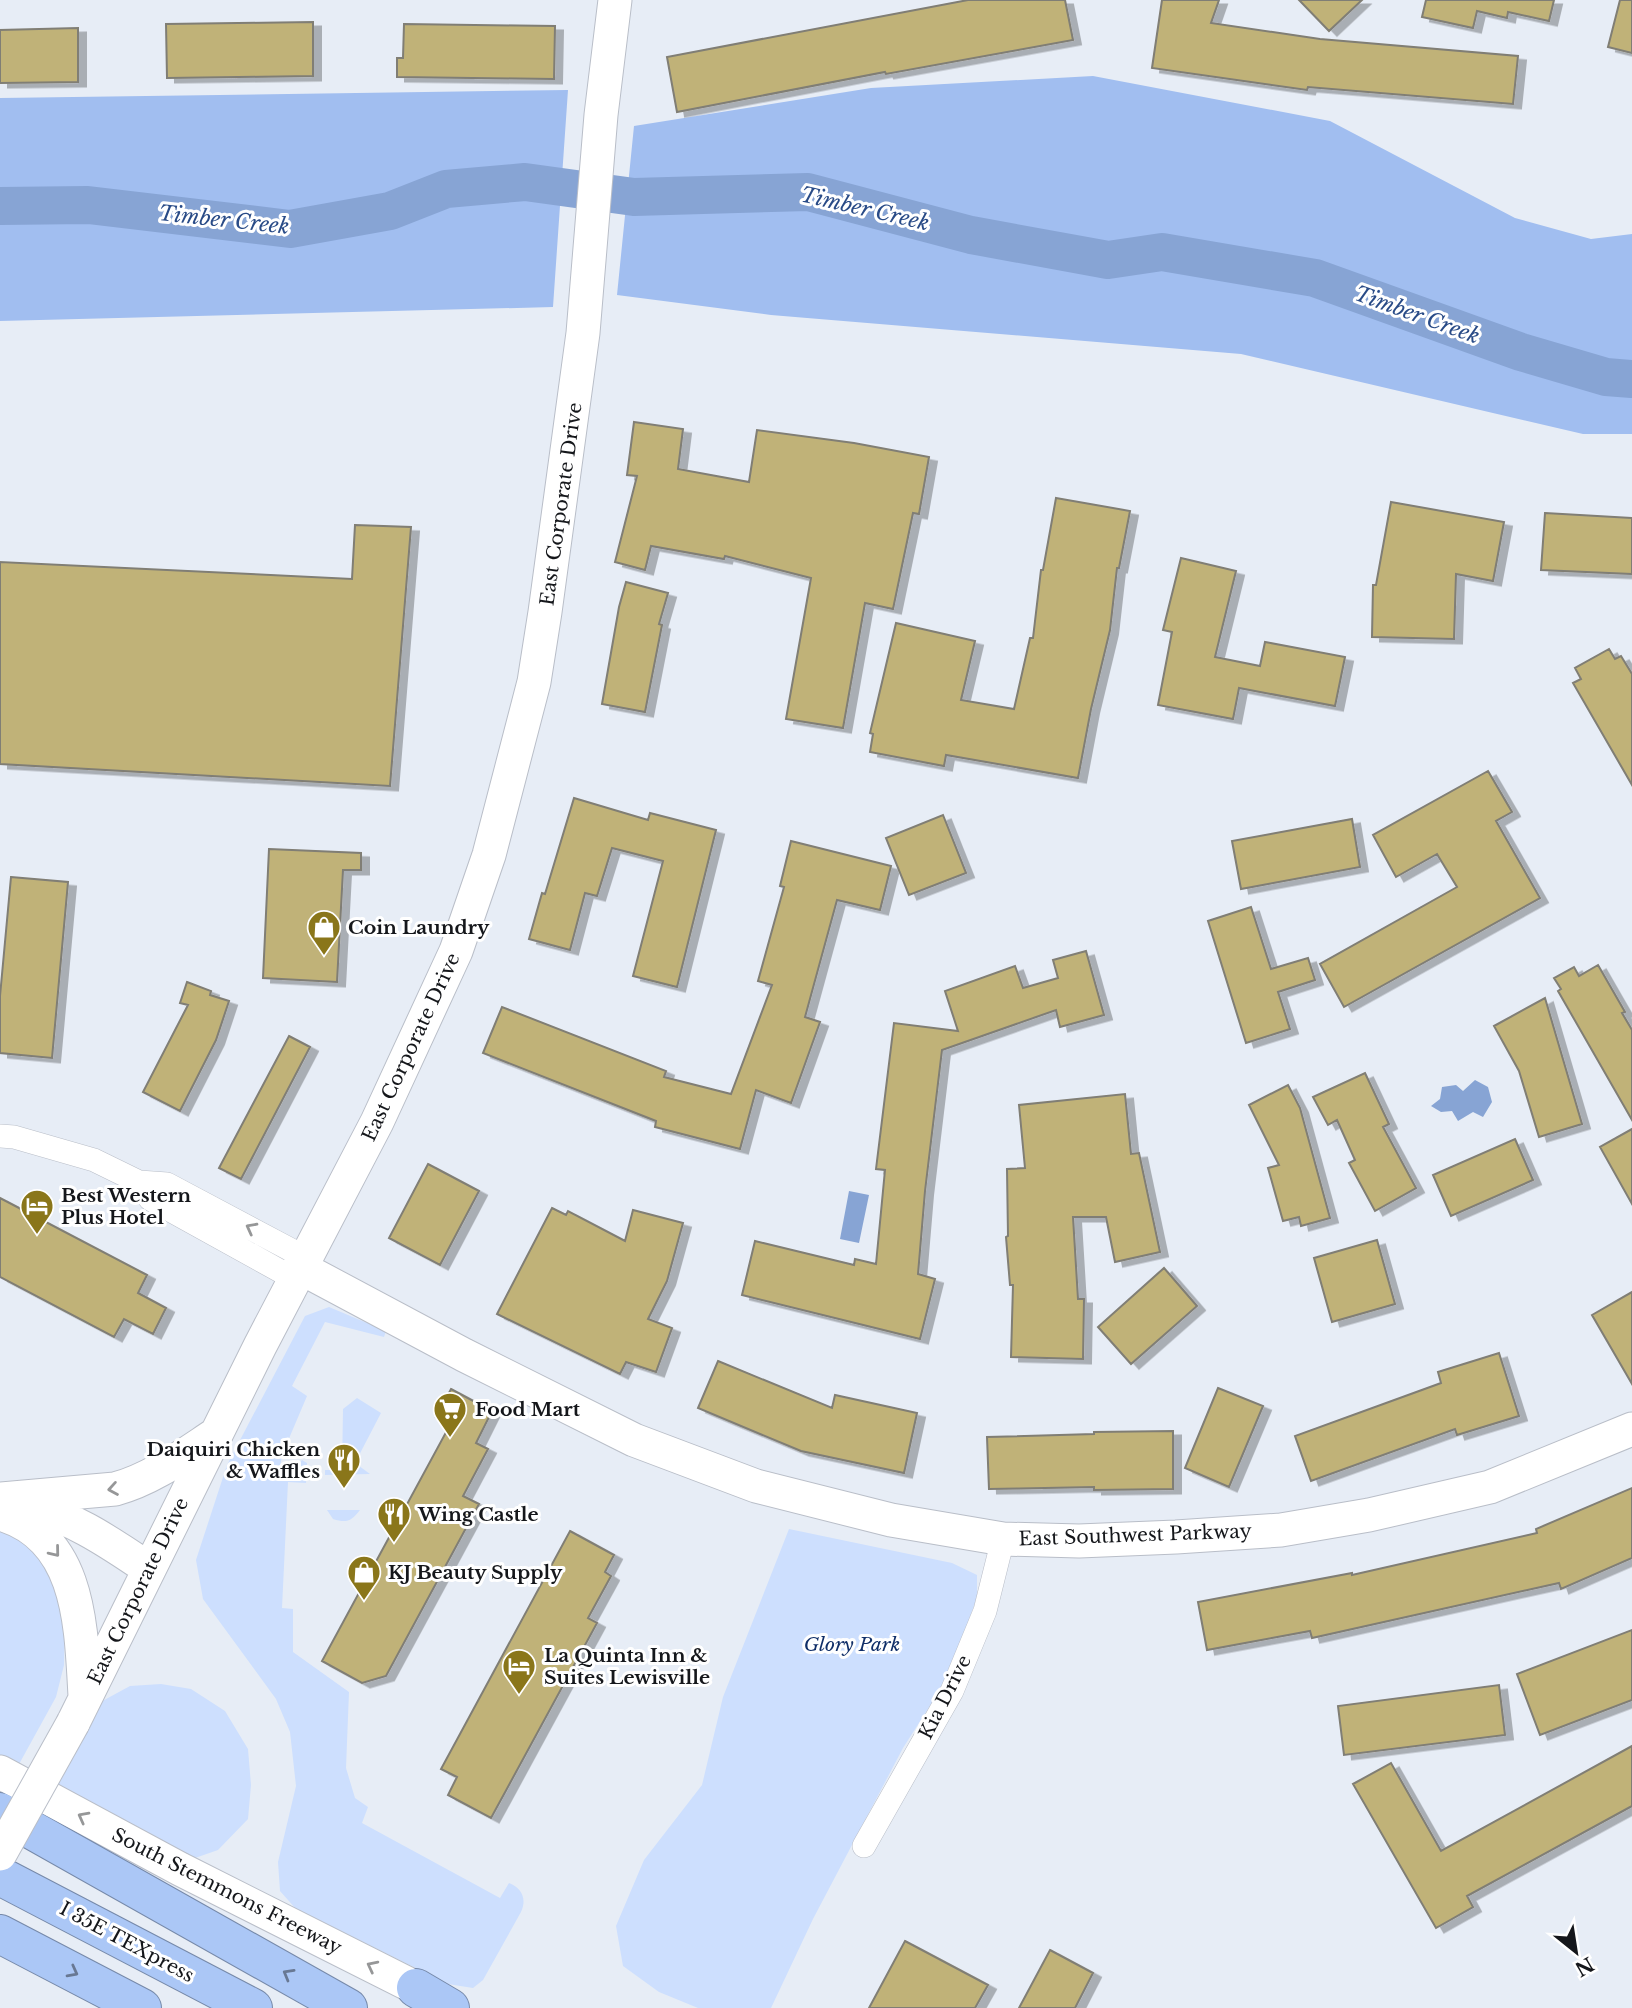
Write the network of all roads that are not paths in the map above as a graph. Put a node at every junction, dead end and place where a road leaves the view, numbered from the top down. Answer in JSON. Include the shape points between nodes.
{"nodes":[{"id":1,"x":615,"y":0,"type":"edge"},
{"id":2,"x":0,"y":1136,"type":"edge"},
{"id":3,"x":301,"y":1268,"type":"junction"},
{"id":4,"x":1632,"y":1429,"type":"edge"},
{"id":5,"x":216,"y":1434,"type":"junction"},
{"id":6,"x":2,"y":1504,"type":"edge"},
{"id":7,"x":1003,"y":1539,"type":"junction"},
{"id":8,"x":149,"y":1569,"type":"junction"},
{"id":9,"x":79,"y":1710,"type":"junction"},
{"id":10,"x":0,"y":1772,"type":"edge"},
{"id":11,"x":0,"y":1812,"type":"edge"},
{"id":12,"x":864,"y":1846,"type":"dead end"},
{"id":13,"x":0,"y":1854,"type":"edge"},
{"id":14,"x":0,"y":1876,"type":"edge"},
{"id":15,"x":0,"y":1934,"type":"edge"},
{"id":16,"x":416,"y":1988,"type":"joint"},
{"id":17,"x":142,"y":2008,"type":"edge"},
{"id":18,"x":253,"y":2008,"type":"edge"},
{"id":19,"x":348,"y":2008,"type":"edge"},
{"id":20,"x":452,"y":2008,"type":"edge"}],
"edges":[{"from":1,"to":3,"type":"main road","name":"East Corporate Drive","via":[[583,333],[534,682],[489,855],[456,951],[377,1122]]},
{"from":2,"to":3,"type":"street","via":[[94,1160],[139,1182],[167,1184],[295,1252]]},
{"from":3,"to":5,"type":"main road","name":"East Corporate Drive"},
{"from":3,"to":7,"type":"main road","name":"East Southwest Parkway","via":[[634,1440],[756,1486],[891,1520]]},
{"from":4,"to":7,"type":"main road","name":"East Southwest Parkway","via":[[1490,1487],[1369,1516],[1281,1530],[1176,1537]]},
{"from":5,"to":6,"type":"main road","one_way":true,"via":[[131,1485]]},
{"from":5,"to":8,"type":"main road","name":"East Corporate Drive"},
{"from":6,"to":8,"type":"main road","via":[[47,1510],[74,1521]]},
{"from":6,"to":9,"type":"main road","one_way":true,"via":[[50,1545],[62,1562],[76,1601],[82,1639]]},
{"from":7,"to":12,"type":"street","name":"Kia Drive","via":[[985,1611],[952,1691]]},
{"from":8,"to":9,"type":"main road","name":"East Corporate Drive"},
{"from":9,"to":13,"type":"main road","name":"East Corporate Drive","bridge":true},
{"from":16,"to":10,"type":"main road","name":"South Stemmons Freeway","one_way":true,"via":[[180,1870]]},
{"from":19,"to":11,"type":"highway","name":"South Stemmons Freeway","one_way":true},
{"from":14,"to":18,"type":"highway","name":"I 35E TEXpress"},
{"from":15,"to":17,"type":"highway","one_way":true},
{"from":16,"to":20,"type":"highway"}]}
